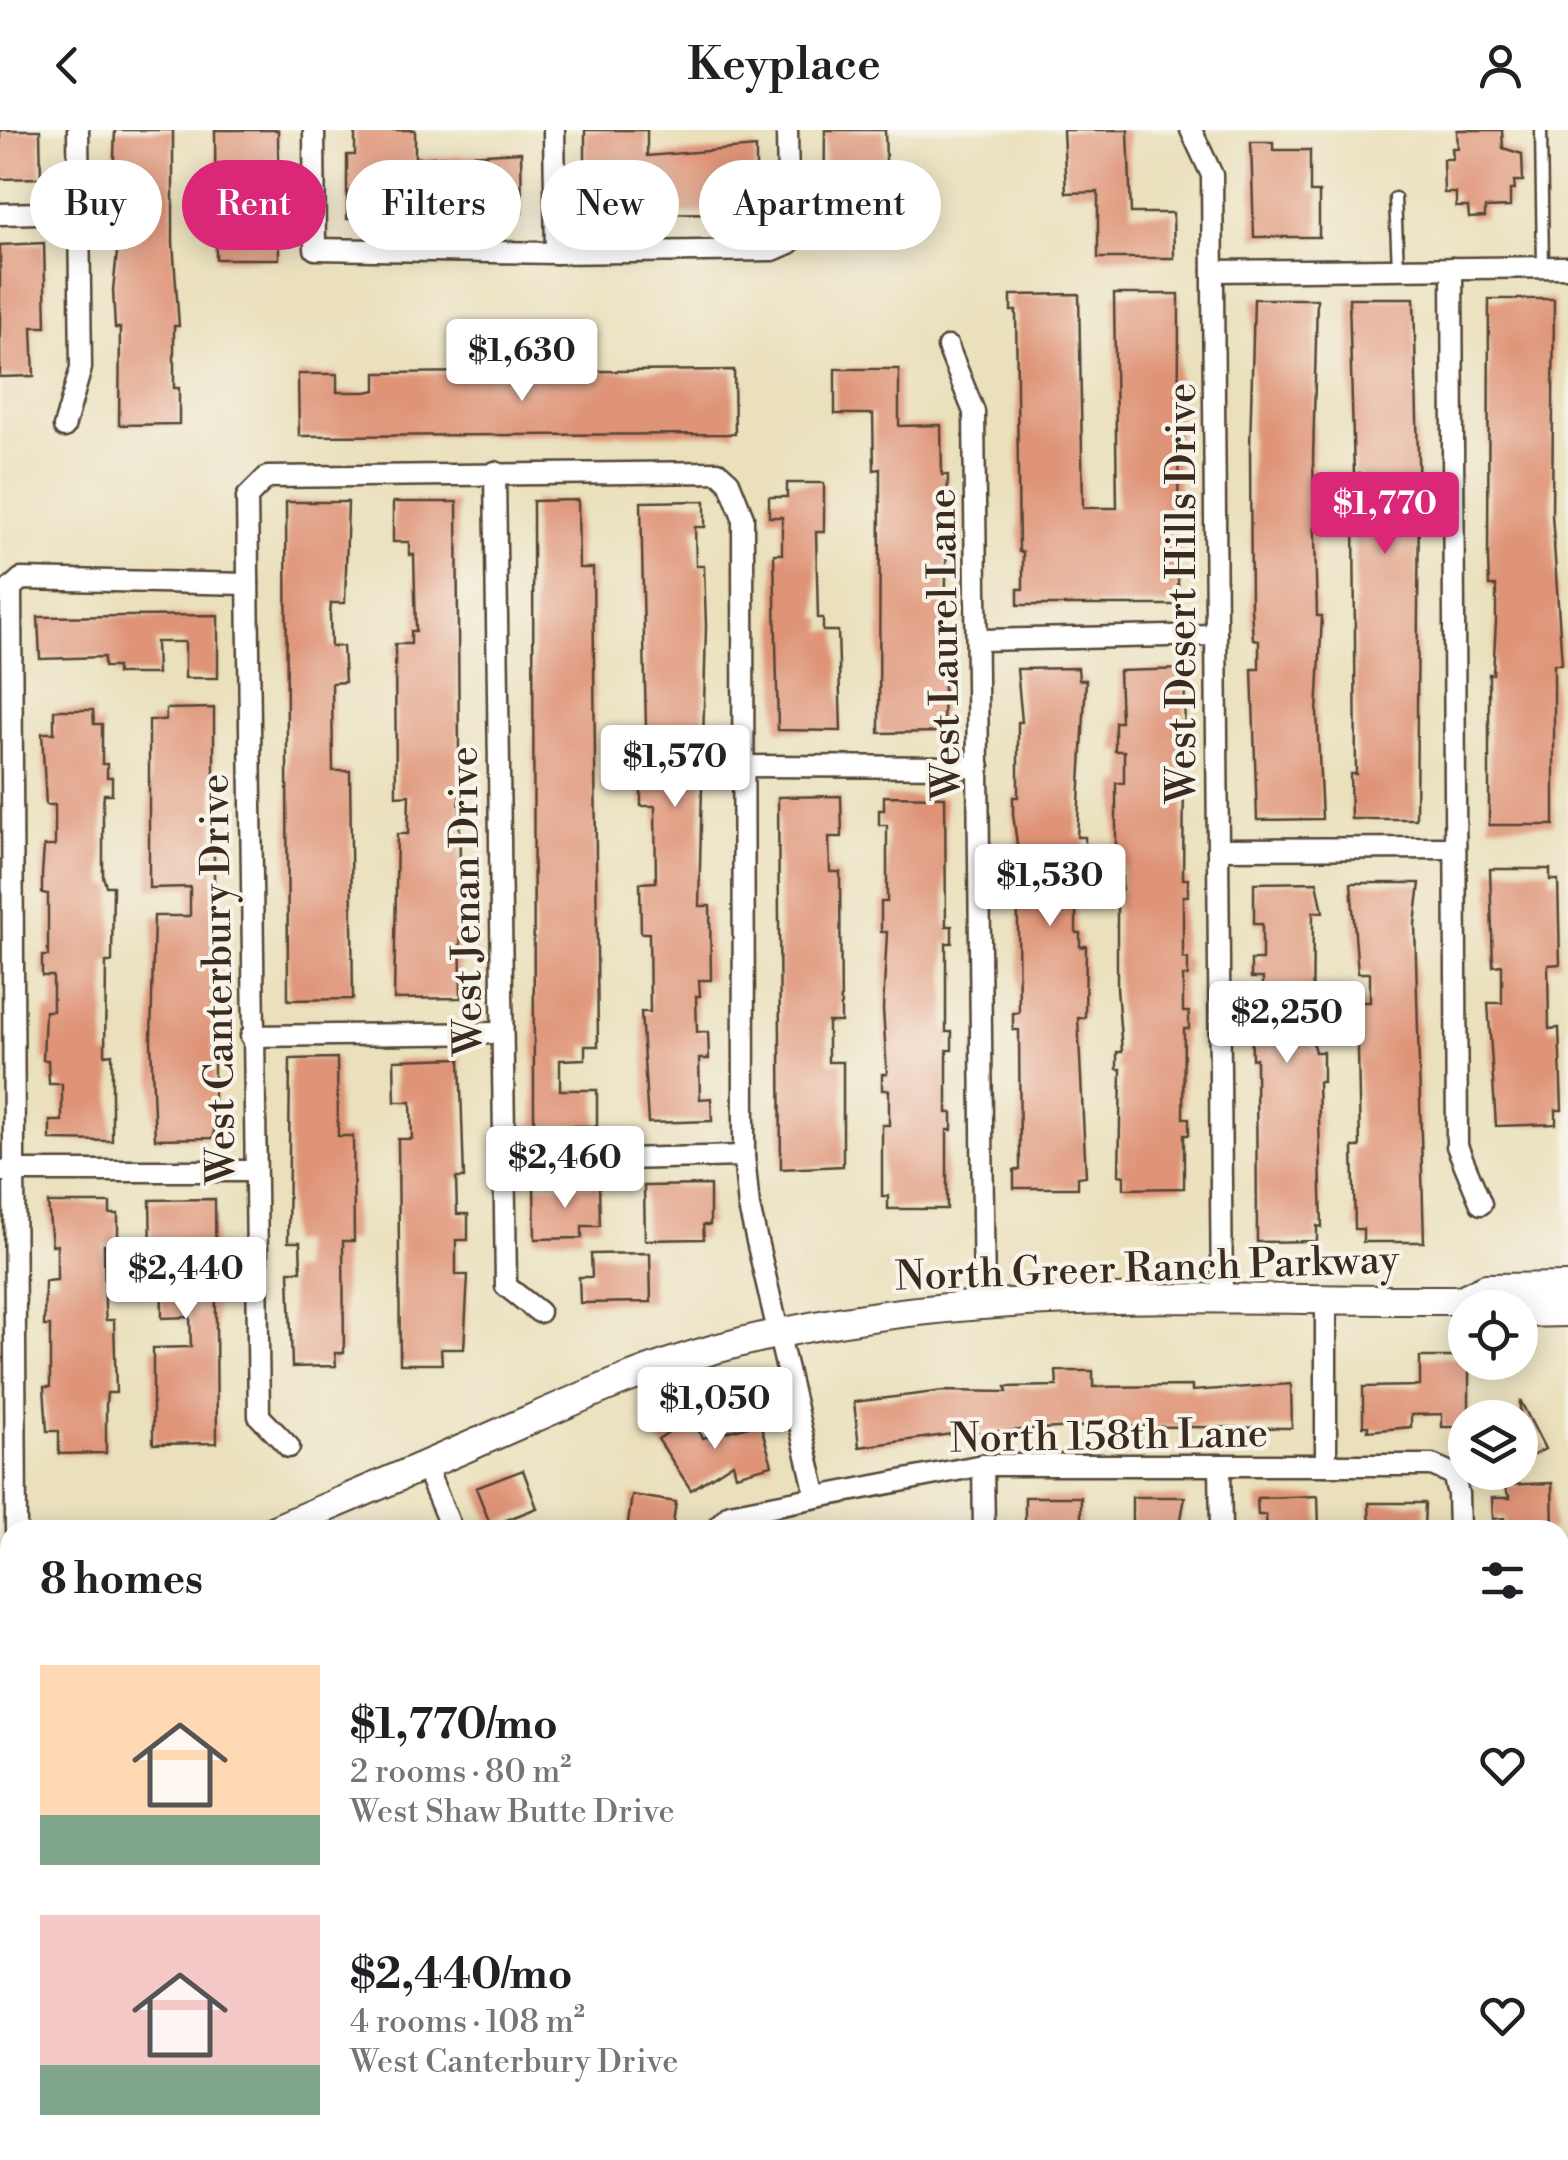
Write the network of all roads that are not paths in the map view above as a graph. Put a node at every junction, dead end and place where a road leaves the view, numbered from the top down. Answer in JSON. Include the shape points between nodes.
{"nodes":[{"id":1,"x":78,"y":130,"type":"edge"},
{"id":2,"x":314,"y":130,"type":"edge"},
{"id":3,"x":554,"y":130,"type":"edge"},
{"id":4,"x":786,"y":130,"type":"edge"},
{"id":5,"x":1191,"y":130,"type":"edge"},
{"id":6,"x":1541,"y":130,"type":"edge"},
{"id":7,"x":79,"y":160,"type":"edge"},
{"id":8,"x":1394,"y":198,"type":"dead end"},
{"id":9,"x":30,"y":213,"type":"edge"},
{"id":10,"x":0,"y":214,"type":"edge"},
{"id":11,"x":80,"y":250,"type":"edge"},
{"id":12,"x":556,"y":254,"type":"junction"},
{"id":13,"x":1568,"y":266,"type":"edge"},
{"id":14,"x":1543,"y":267,"type":"junction"},
{"id":15,"x":1398,"y":268,"type":"junction"},
{"id":16,"x":1452,"y":268,"type":"junction"},
{"id":17,"x":1213,"y":271,"type":"junction"},
{"id":18,"x":948,"y":347,"type":"dead end"},
{"id":19,"x":64,"y":426,"type":"dead end"},
{"id":20,"x":495,"y":472,"type":"junction"},
{"id":21,"x":248,"y":584,"type":"junction"},
{"id":22,"x":1216,"y":635,"type":"junction"},
{"id":23,"x":980,"y":640,"type":"junction"},
{"id":24,"x":743,"y":766,"type":"junction"},
{"id":25,"x":979,"y":767,"type":"junction"},
{"id":26,"x":1456,"y":848,"type":"junction"},
{"id":27,"x":1218,"y":849,"type":"junction"},
{"id":28,"x":502,"y":1033,"type":"junction"},
{"id":29,"x":251,"y":1036,"type":"junction"},
{"id":30,"x":744,"y":1156,"type":"junction"},
{"id":31,"x":504,"y":1162,"type":"junction"},
{"id":32,"x":6,"y":1171,"type":"edge"},
{"id":33,"x":254,"y":1171,"type":"junction"},
{"id":34,"x":1481,"y":1204,"type":"dead end"},
{"id":35,"x":1568,"y":1288,"type":"edge"},
{"id":36,"x":1484,"y":1290,"type":"edge"},
{"id":37,"x":1326,"y":1300,"type":"junction"},
{"id":38,"x":1222,"y":1301,"type":"junction"},
{"id":39,"x":1448,"y":1303,"type":"edge"},
{"id":40,"x":984,"y":1305,"type":"junction"},
{"id":41,"x":538,"y":1312,"type":"dead end"},
{"id":42,"x":1538,"y":1312,"type":"edge"},
{"id":43,"x":1568,"y":1312,"type":"edge"},
{"id":44,"x":778,"y":1334,"type":"junction"},
{"id":45,"x":290,"y":1447,"type":"dead end"},
{"id":46,"x":983,"y":1465,"type":"junction"},
{"id":47,"x":1326,"y":1465,"type":"junction"},
{"id":48,"x":425,"y":1466,"type":"junction"},
{"id":49,"x":1220,"y":1466,"type":"junction"},
{"id":50,"x":816,"y":1494,"type":"junction"},
{"id":51,"x":16,"y":1520,"type":"edge"},
{"id":52,"x":298,"y":1520,"type":"edge"},
{"id":53,"x":448,"y":1520,"type":"edge"},
{"id":54,"x":724,"y":1520,"type":"edge"},
{"id":55,"x":984,"y":1520,"type":"edge"},
{"id":56,"x":1221,"y":1520,"type":"edge"},
{"id":57,"x":1457,"y":1520,"type":"edge"}],
"edges":[{"from":1,"to":7,"type":"street"},
{"from":2,"to":12,"type":"street","via":[[315,249]]},
{"from":3,"to":12,"type":"street"},
{"from":4,"to":12,"type":"street","via":[[788,243],[773,250]]},
{"from":5,"to":17,"type":"street","name":"West Desert Hills Drive","via":[[1212,174]]},
{"from":6,"to":14,"type":"lane"},
{"from":8,"to":15,"type":"lane"},
{"from":9,"to":10,"type":"street"},
{"from":11,"to":19,"type":"street","via":[[81,368]]},
{"from":13,"to":14,"type":"street"},
{"from":14,"to":16,"type":"street"},
{"from":15,"to":16,"type":"street"},
{"from":15,"to":17,"type":"street"},
{"from":16,"to":26,"type":"street"},
{"from":17,"to":22,"type":"street","name":"West Desert Hills Drive"},
{"from":18,"to":23,"type":"street","name":"West Laurel Lane","via":[[974,412]]},
{"from":20,"to":21,"type":"street","name":"West Canterbury Drive","via":[[267,477],[247,497]]},
{"from":20,"to":24,"type":"street","via":[[718,472],[730,482],[742,517]]},
{"from":20,"to":28,"type":"street","name":"West Jenan Drive"},
{"from":21,"to":29,"type":"street","name":"West Canterbury Drive"},
{"from":21,"to":32,"type":"street","via":[[21,580],[11,588]]},
{"from":22,"to":23,"type":"street"},
{"from":22,"to":27,"type":"street","name":"West Desert Hills Drive"},
{"from":23,"to":25,"type":"street","name":"West Laurel Lane"},
{"from":24,"to":25,"type":"street"},
{"from":24,"to":30,"type":"street"},
{"from":25,"to":40,"type":"street","name":"West Laurel Lane"},
{"from":26,"to":27,"type":"street"},
{"from":26,"to":34,"type":"street","via":[[1457,1146]]},
{"from":27,"to":38,"type":"street","name":"West Desert Hills Drive"},
{"from":28,"to":29,"type":"street"},
{"from":28,"to":31,"type":"street","name":"West Jenan Drive"},
{"from":29,"to":33,"type":"street","name":"West Canterbury Drive"},
{"from":30,"to":31,"type":"street"},
{"from":30,"to":44,"type":"street"},
{"from":31,"to":41,"type":"street","name":"West Jenan Drive","via":[[506,1286]]},
{"from":32,"to":33,"type":"street"},
{"from":32,"to":51,"type":"street"},
{"from":33,"to":45,"type":"street","name":"West Canterbury Drive","via":[[259,1416]]},
{"from":35,"to":36,"type":"street","name":"North Greer Ranch Parkway"},
{"from":37,"to":38,"type":"street","name":"North Greer Ranch Parkway"},
{"from":37,"to":39,"type":"street","name":"North Greer Ranch Parkway"},
{"from":37,"to":47,"type":"street"},
{"from":38,"to":40,"type":"street","name":"North Greer Ranch Parkway"},
{"from":40,"to":44,"type":"street","name":"North Greer Ranch Parkway","via":[[898,1312]]},
{"from":42,"to":43,"type":"street"},
{"from":44,"to":48,"type":"street","name":"North Greer Ranch Parkway","via":[[626,1379]]},
{"from":44,"to":50,"type":"street"},
{"from":46,"to":49,"type":"street","name":"North 158th Lane"},
{"from":46,"to":50,"type":"street","name":"North 158th Lane"},
{"from":46,"to":55,"type":"street"},
{"from":47,"to":49,"type":"street","name":"North 158th Lane"},
{"from":47,"to":57,"type":"street","name":"North 158th Lane","via":[[1432,1465],[1453,1474]]},
{"from":48,"to":52,"type":"street","name":"North Greer Ranch Parkway"},
{"from":48,"to":53,"type":"street"},
{"from":49,"to":56,"type":"street"},
{"from":50,"to":54,"type":"street","name":"North 158th Lane"}]}
